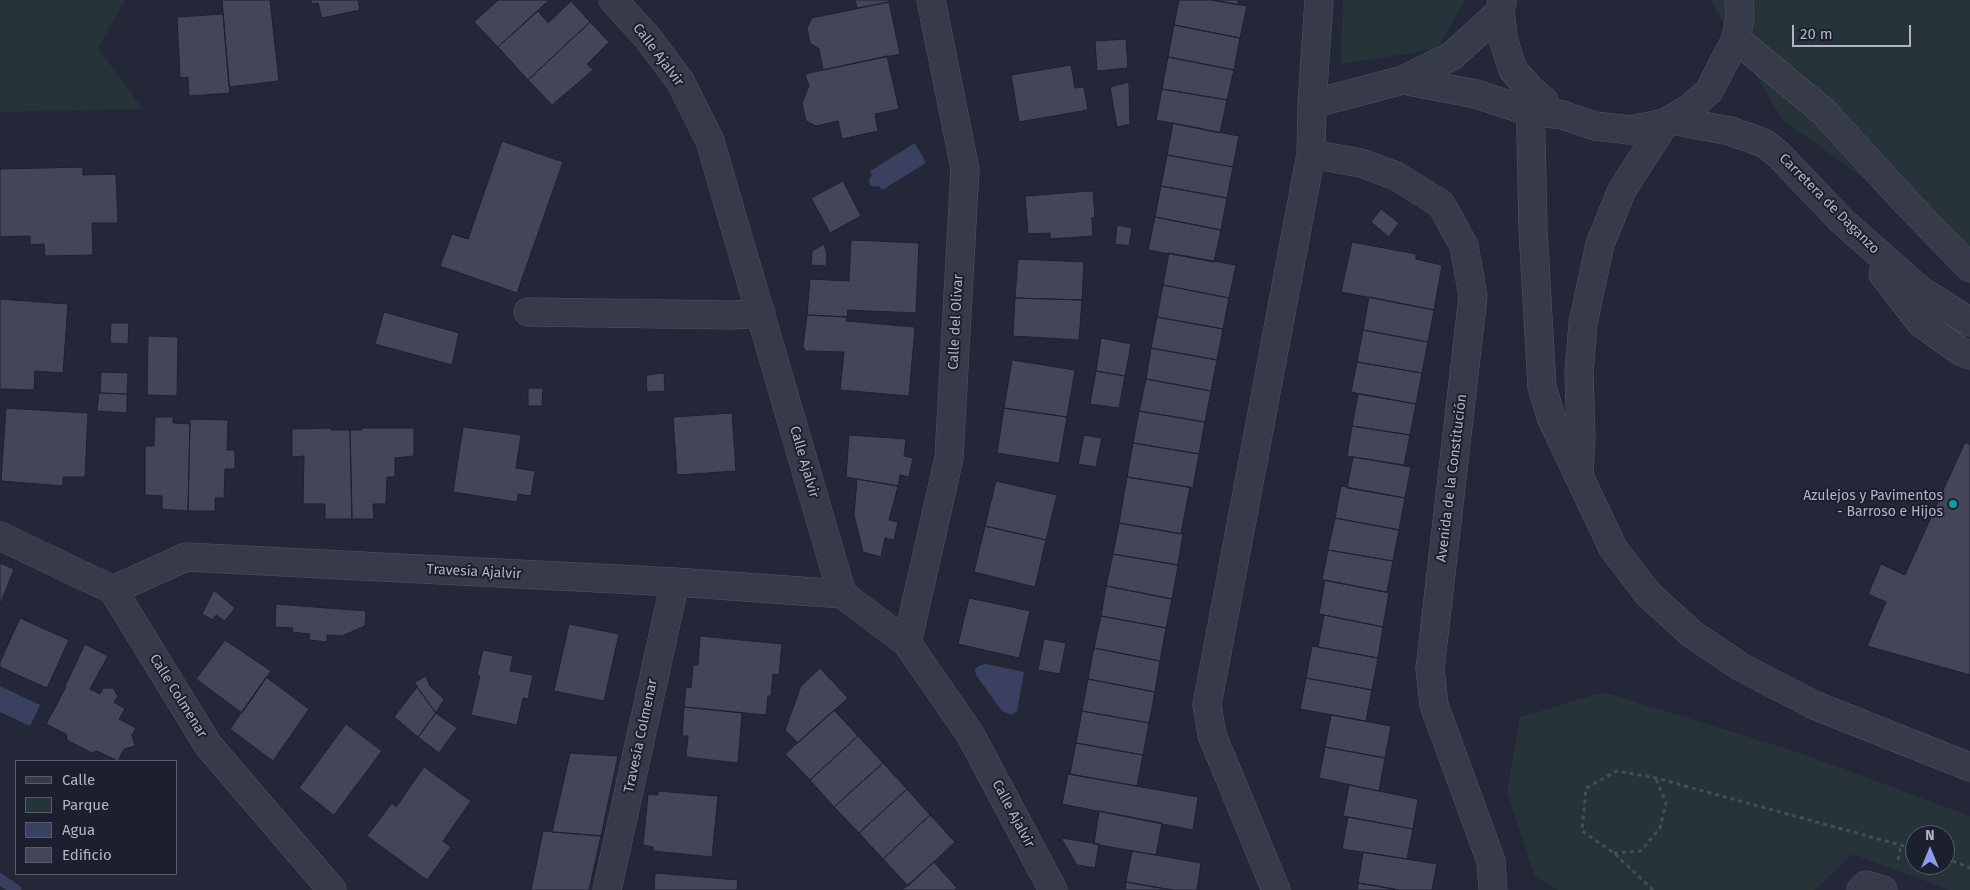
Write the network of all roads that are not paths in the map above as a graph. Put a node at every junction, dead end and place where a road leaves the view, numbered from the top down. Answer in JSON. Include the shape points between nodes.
{"nodes":[{"id":1,"x":613,"y":0,"type":"edge"},
{"id":2,"x":930,"y":0,"type":"edge"},
{"id":3,"x":1319,"y":0,"type":"edge"},
{"id":4,"x":1739,"y":0,"type":"edge"},
{"id":5,"x":1501,"y":6,"type":"edge"},
{"id":6,"x":1736,"y":39,"type":"junction"},
{"id":7,"x":1402,"y":80,"type":"junction"},
{"id":8,"x":1530,"y":100,"type":"junction"},
{"id":9,"x":1312,"y":104,"type":"junction"},
{"id":10,"x":1668,"y":121,"type":"junction"},
{"id":11,"x":1311,"y":154,"type":"junction"},
{"id":12,"x":1842,"y":221,"type":"junction"},
{"id":13,"x":1970,"y":268,"type":"edge"},
{"id":14,"x":528,"y":312,"type":"dead end"},
{"id":15,"x":761,"y":314,"type":"junction"},
{"id":16,"x":1970,"y":322,"type":"edge"},
{"id":17,"x":1970,"y":355,"type":"edge"},
{"id":18,"x":1578,"y":477,"type":"junction"},
{"id":19,"x":0,"y":536,"type":"edge"},
{"id":20,"x":675,"y":582,"type":"junction"},
{"id":21,"x":113,"y":590,"type":"junction"},
{"id":22,"x":842,"y":594,"type":"junction"},
{"id":23,"x":906,"y":643,"type":"junction"},
{"id":24,"x":1970,"y":767,"type":"edge"},
{"id":25,"x":332,"y":890,"type":"edge"},
{"id":26,"x":607,"y":890,"type":"edge"},
{"id":27,"x":1053,"y":890,"type":"edge"},
{"id":28,"x":1276,"y":890,"type":"edge"},
{"id":29,"x":1493,"y":890,"type":"edge"},
{"id":30,"x":1861,"y":890,"type":"edge"},
{"id":31,"x":1883,"y":890,"type":"edge"}],
"edges":[{"from":1,"to":15,"type":"street","name":"Calle Ajalvir","via":[[647,37],[680,81],[710,141]]},
{"from":2,"to":23,"type":"street","name":"Calle del Olivar","via":[[965,170],[949,458]]},
{"from":3,"to":9,"type":"street"},
{"from":4,"to":6,"type":"street"},
{"from":5,"to":7,"type":"street","via":[[1452,56]]},
{"from":5,"to":8,"type":"street","via":[[1504,42],[1513,70]]},
{"from":6,"to":10,"type":"street","via":[[1709,91]]},
{"from":6,"to":13,"type":"street","via":[[1824,112]]},
{"from":7,"to":8,"type":"street"},
{"from":7,"to":9,"type":"street"},
{"from":8,"to":10,"type":"street","via":[[1595,126],[1630,130]]},
{"from":8,"to":18,"type":"street","via":[[1542,387]]},
{"from":9,"to":11,"type":"street"},
{"from":10,"to":12,"type":"street","name":"Carretera de Daganzo","via":[[1730,131],[1764,143]]},
{"from":10,"to":18,"type":"street","via":[[1622,190],[1600,244],[1582,323],[1578,373]]},
{"from":11,"to":28,"type":"street","via":[[1207,705],[1212,735]]},
{"from":11,"to":29,"type":"street","name":"Avenida de la Constitución","via":[[1361,163],[1396,176],[1441,204],[1464,246],[1473,296],[1430,669],[1434,705],[1491,861]]},
{"from":12,"to":16,"type":"street","name":"Carretera de Daganzo","via":[[1920,290]]},
{"from":12,"to":17,"type":"street","via":[[1921,323]]},
{"from":14,"to":15,"type":"street"},
{"from":15,"to":22,"type":"street","name":"Calle Ajalvir"},
{"from":18,"to":24,"type":"street","via":[[1613,548],[1648,594],[1692,634],[1740,667],[1814,705]]},
{"from":19,"to":21,"type":"street"},
{"from":20,"to":21,"type":"street","name":"Travesía Ajalvir","via":[[186,557]]},
{"from":20,"to":22,"type":"street","name":"Travesía Ajalvir"},
{"from":20,"to":26,"type":"street","name":"Travesía Colmenar"},
{"from":21,"to":25,"type":"street","name":"Calle Colmenar","via":[[208,745]]},
{"from":22,"to":23,"type":"street","name":"Calle Ajalvir"},
{"from":23,"to":27,"type":"street","name":"Calle Ajalvir","via":[[970,734]]},
{"from":30,"to":31,"type":"street","via":[[1866,885]]}]}
